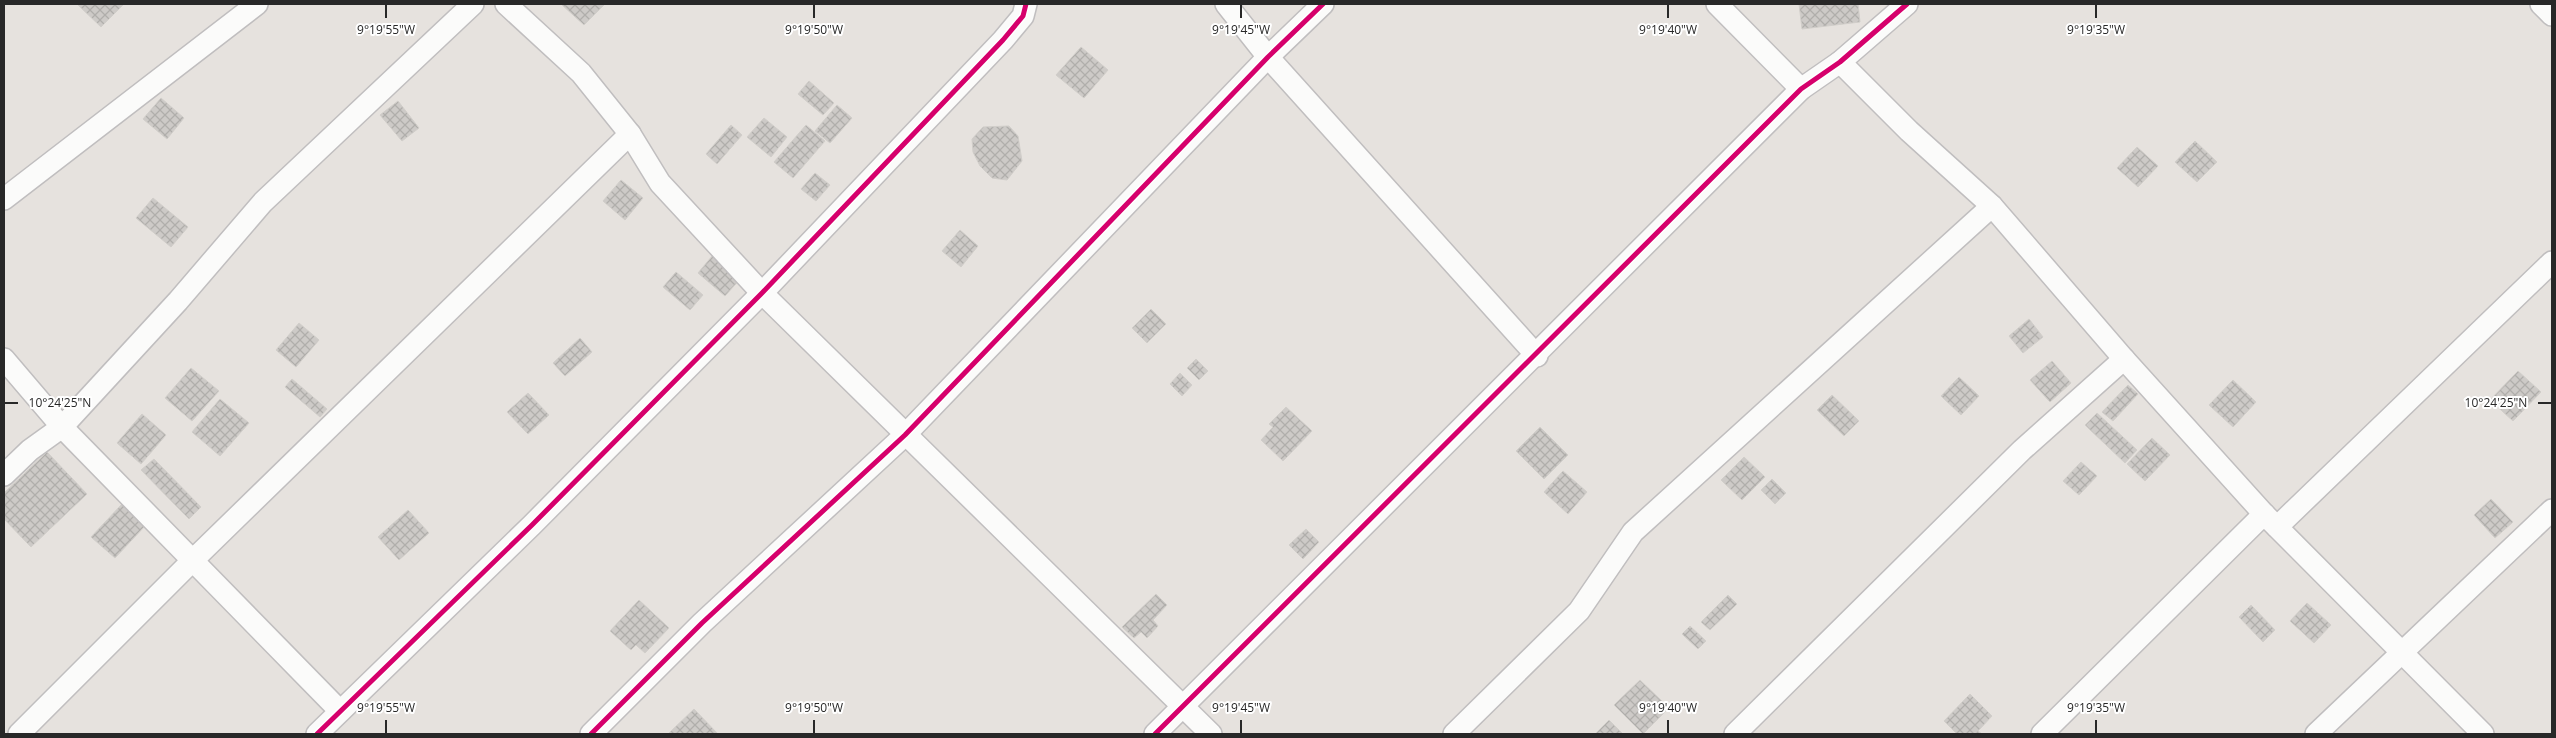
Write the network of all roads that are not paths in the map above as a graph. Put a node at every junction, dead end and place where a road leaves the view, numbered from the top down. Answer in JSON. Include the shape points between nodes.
{"nodes":[{"id":1,"x":257,"y":4,"type":"edge"},
{"id":2,"x":473,"y":4,"type":"edge"},
{"id":3,"x":506,"y":4,"type":"edge"},
{"id":4,"x":1026,"y":4,"type":"edge"},
{"id":5,"x":1226,"y":4,"type":"edge"},
{"id":6,"x":1324,"y":4,"type":"edge"},
{"id":7,"x":1717,"y":4,"type":"edge"},
{"id":8,"x":1907,"y":4,"type":"edge"},
{"id":9,"x":2541,"y":4,"type":"edge"},
{"id":10,"x":2552,"y":15,"type":"edge"},
{"id":11,"x":1268,"y":57,"type":"junction"},
{"id":12,"x":1840,"y":62,"type":"junction"},
{"id":13,"x":1801,"y":89,"type":"junction"},
{"id":14,"x":630,"y":134,"type":"junction"},
{"id":15,"x":4,"y":199,"type":"edge"},
{"id":16,"x":1992,"y":206,"type":"junction"},
{"id":17,"x":2552,"y":262,"type":"edge"},
{"id":18,"x":762,"y":293,"type":"junction"},
{"id":19,"x":1537,"y":356,"type":"junction"},
{"id":20,"x":4,"y":359,"type":"edge"},
{"id":21,"x":2124,"y":359,"type":"junction"},
{"id":22,"x":62,"y":427,"type":"junction"},
{"id":23,"x":905,"y":435,"type":"junction"},
{"id":24,"x":4,"y":476,"type":"edge"},
{"id":25,"x":2552,"y":510,"type":"edge"},
{"id":26,"x":2270,"y":521,"type":"junction"},
{"id":27,"x":192,"y":561,"type":"junction"},
{"id":28,"x":2402,"y":651,"type":"junction"},
{"id":29,"x":1183,"y":707,"type":"junction"},
{"id":30,"x":340,"y":711,"type":"junction"},
{"id":31,"x":20,"y":734,"type":"edge"},
{"id":32,"x":318,"y":734,"type":"edge"},
{"id":33,"x":591,"y":734,"type":"edge"},
{"id":34,"x":1156,"y":734,"type":"edge"},
{"id":35,"x":1211,"y":734,"type":"edge"},
{"id":36,"x":1454,"y":734,"type":"edge"},
{"id":37,"x":1735,"y":734,"type":"edge"},
{"id":38,"x":2042,"y":734,"type":"edge"},
{"id":39,"x":2316,"y":734,"type":"edge"},
{"id":40,"x":2483,"y":734,"type":"edge"}],
"edges":[{"from":1,"to":15,"type":"street"},
{"from":2,"to":22,"type":"street","via":[[263,202],[178,301]]},
{"from":3,"to":14,"type":"street","via":[[581,73]]},
{"from":4,"to":18,"type":"street","via":[[1023,16],[1003,40]]},
{"from":5,"to":11,"type":"street"},
{"from":6,"to":11,"type":"street"},
{"from":7,"to":13,"type":"street"},
{"from":8,"to":12,"type":"street"},
{"from":9,"to":10,"type":"street"},
{"from":11,"to":19,"type":"street"},
{"from":11,"to":23,"type":"street"},
{"from":12,"to":13,"type":"street"},
{"from":12,"to":16,"type":"street","via":[[1909,131]]},
{"from":13,"to":19,"type":"street"},
{"from":14,"to":18,"type":"street","via":[[660,183]]},
{"from":14,"to":27,"type":"street"},
{"from":16,"to":21,"type":"street"},
{"from":16,"to":36,"type":"street","via":[[1633,532],[1580,611]]},
{"from":17,"to":26,"type":"street"},
{"from":18,"to":23,"type":"street"},
{"from":18,"to":30,"type":"street","via":[[532,525]]},
{"from":19,"to":29,"type":"street"},
{"from":20,"to":22,"type":"street"},
{"from":21,"to":26,"type":"street"},
{"from":21,"to":37,"type":"street","via":[[2022,450]]},
{"from":22,"to":24,"type":"street","via":[[30,450]]},
{"from":22,"to":27,"type":"street"},
{"from":23,"to":29,"type":"street"},
{"from":23,"to":33,"type":"street","via":[[702,623]]},
{"from":25,"to":28,"type":"street"},
{"from":26,"to":28,"type":"street"},
{"from":26,"to":38,"type":"street"},
{"from":27,"to":30,"type":"street"},
{"from":27,"to":31,"type":"street"},
{"from":28,"to":39,"type":"street"},
{"from":28,"to":40,"type":"street"},
{"from":29,"to":34,"type":"street"},
{"from":29,"to":35,"type":"street"},
{"from":30,"to":32,"type":"street"}]}
